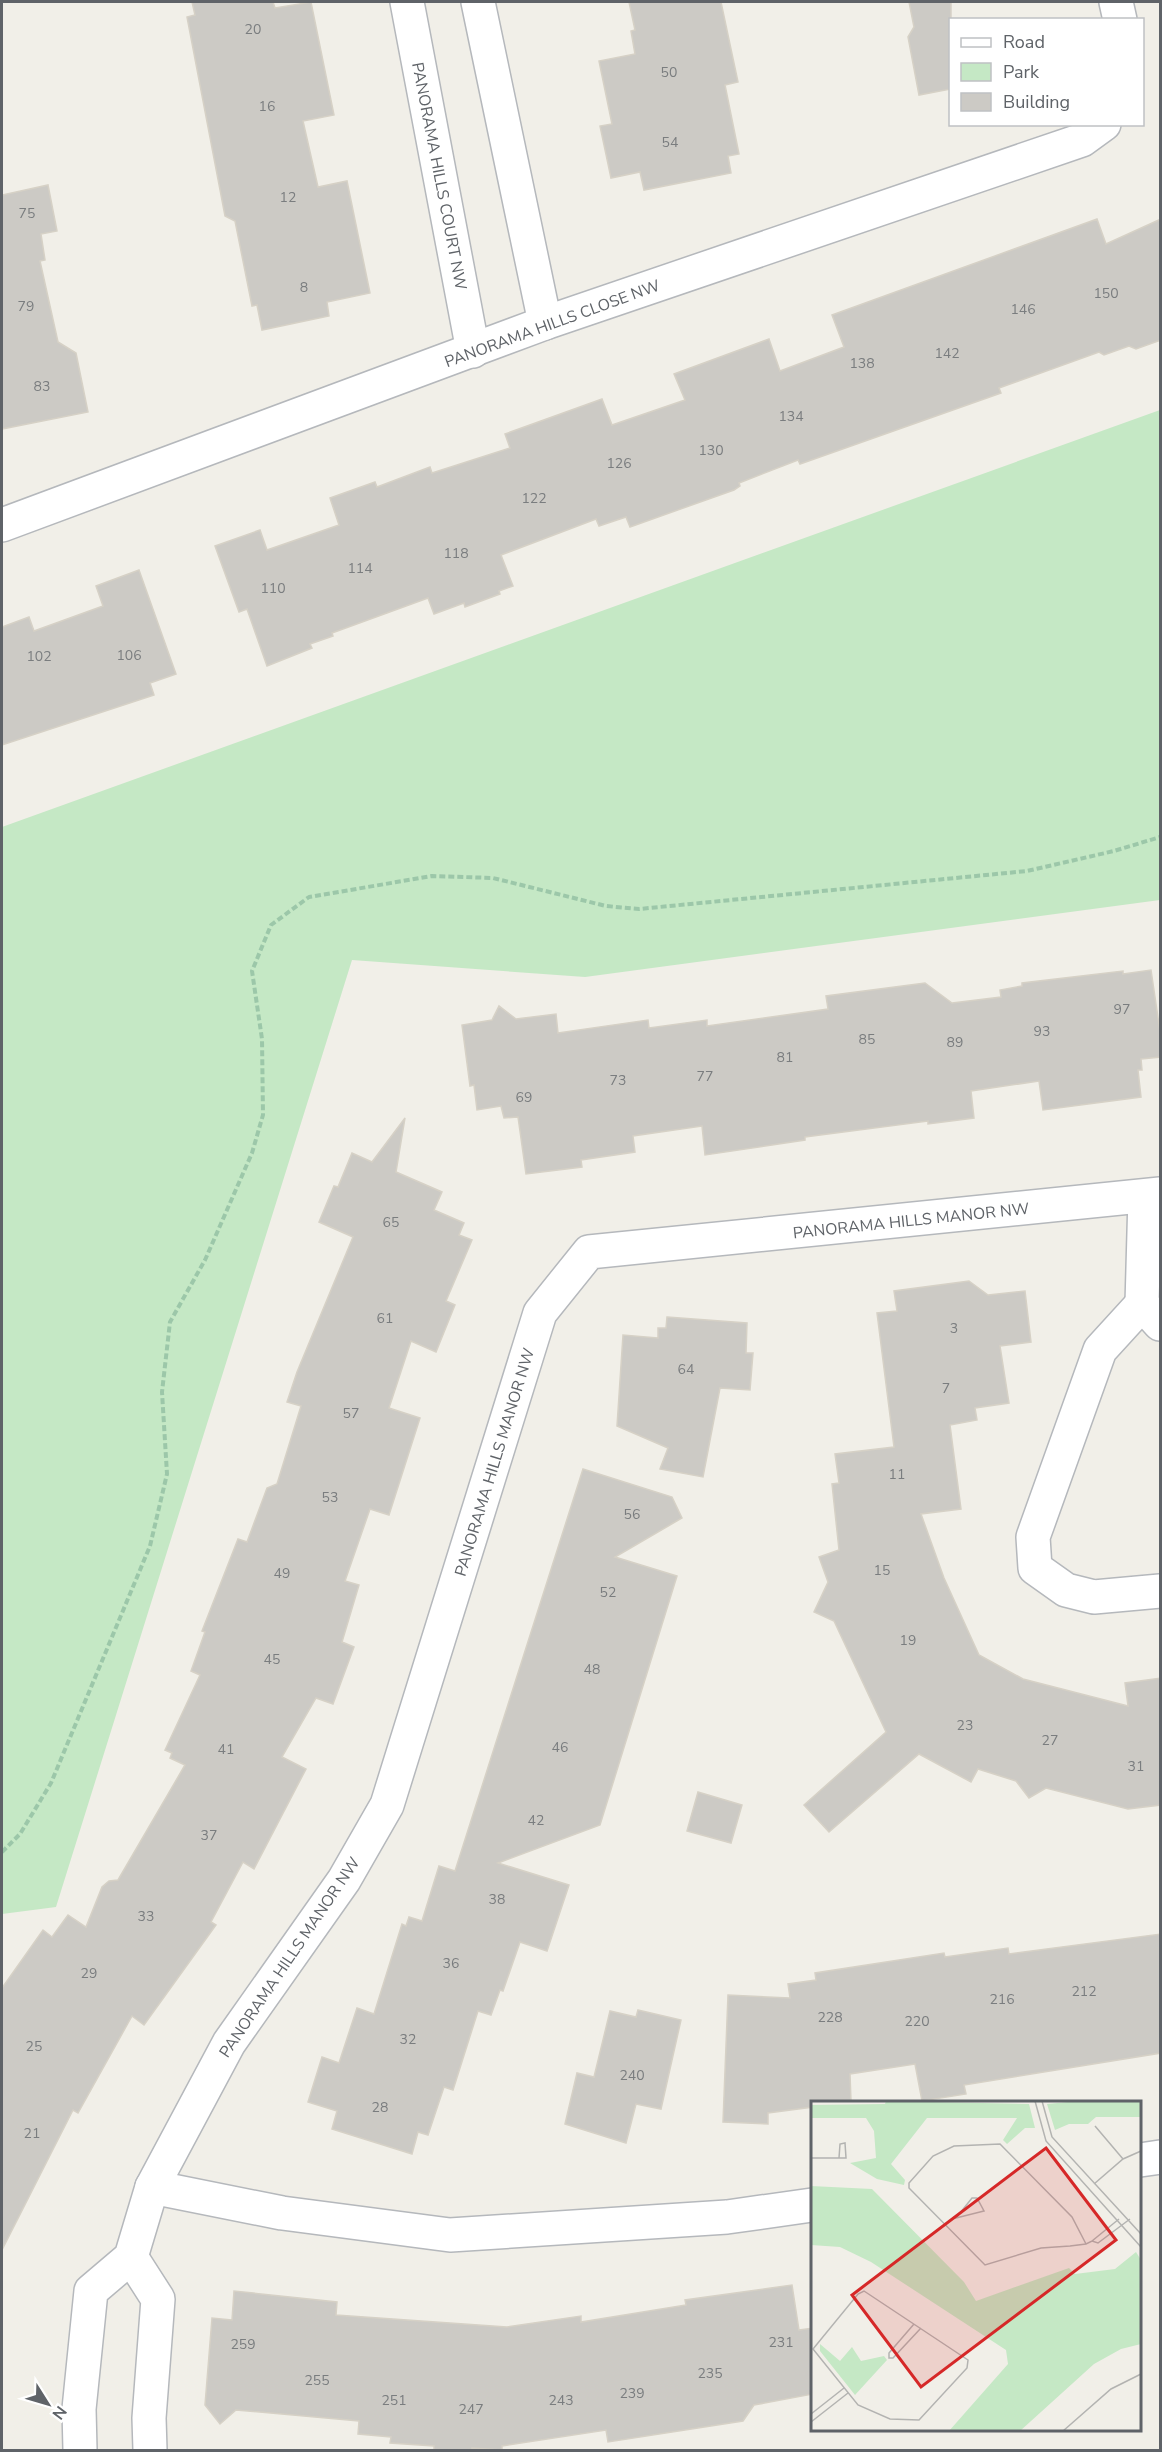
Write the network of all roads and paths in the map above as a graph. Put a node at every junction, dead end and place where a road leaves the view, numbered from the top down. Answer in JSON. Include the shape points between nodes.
{"nodes":[{"id":1,"x":406,"y":2,"type":"edge"},
{"id":2,"x":478,"y":2,"type":"edge"},
{"id":3,"x":1116,"y":2,"type":"edge"},
{"id":4,"x":1120,"y":18,"type":"edge"},
{"id":5,"x":1101,"y":126,"type":"edge"},
{"id":6,"x":545,"y":323,"type":"junction"},
{"id":7,"x":473,"y":351,"type":"junction"},
{"id":8,"x":2,"y":525,"type":"edge"},
{"id":9,"x":1161,"y":837,"type":"edge"},
{"id":10,"x":1153,"y":1196,"type":"edge"},
{"id":11,"x":1151,"y":1314,"type":"edge"},
{"id":12,"x":1161,"y":1591,"type":"edge"},
{"id":13,"x":2,"y":1852,"type":"edge"},
{"id":14,"x":1161,"y":2157,"type":"edge"},
{"id":15,"x":1141,"y":2160,"type":"edge"},
{"id":16,"x":152,"y":2187,"type":"junction"},
{"id":17,"x":811,"y":2205,"type":"edge"},
{"id":18,"x":131,"y":2257,"type":"junction"},
{"id":19,"x":80,"y":2451,"type":"edge"},
{"id":20,"x":150,"y":2451,"type":"edge"}],
"edges":[{"from":1,"to":7,"type":"street","name":"PANORAMA HILLS COURT NW"},
{"from":2,"to":6,"type":"street"},
{"from":3,"to":4,"type":"street"},
{"from":5,"to":6,"type":"street","name":"PANORAMA HILLS CLOSE NW","via":[[1082,140]]},
{"from":6,"to":7,"type":"street","name":"PANORAMA HILLS CLOSE NW"},
{"from":7,"to":8,"type":"street","name":"PANORAMA HILLS CLOSE NW"},
{"from":9,"to":13,"type":"path","via":[[1027,871],[639,909],[606,906],[493,878],[432,876],[309,897],[271,925],[252,970],[262,1039],[262,1115],[252,1153],[205,1260],[170,1322],[162,1392],[167,1474],[150,1546],[51,1783],[20,1834]]},
{"from":10,"to":11,"type":"street"},
{"from":10,"to":16,"type":"street","name":"PANORAMA HILLS MANOR NW","via":[[589,1252],[540,1313],[387,1805],[344,1880],[229,2043]]},
{"from":11,"to":12,"type":"street","via":[[1100,1350],[1034,1537],[1035,1568],[1066,1590],[1094,1597]]},
{"from":14,"to":15,"type":"street"},
{"from":16,"to":17,"type":"street","via":[[282,2213],[450,2235],[728,2217]]},
{"from":16,"to":18,"type":"street","name":"PANORAMA HILLS MANOR NW"},
{"from":18,"to":19,"type":"street","via":[[91,2291],[79,2409]]},
{"from":18,"to":20,"type":"street","via":[[158,2299]]}]}
